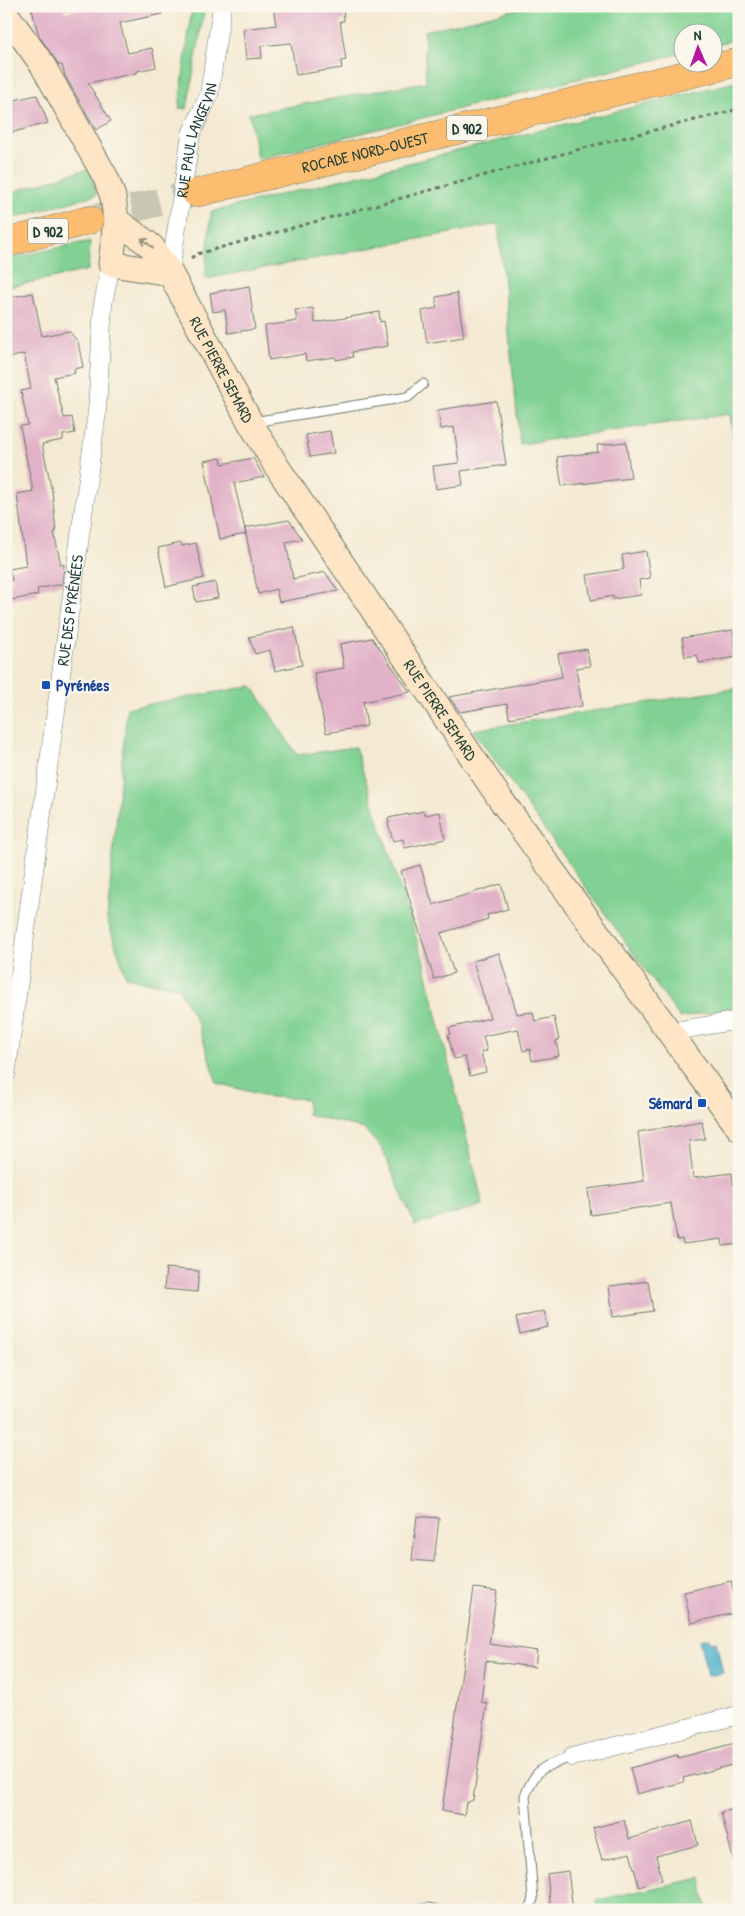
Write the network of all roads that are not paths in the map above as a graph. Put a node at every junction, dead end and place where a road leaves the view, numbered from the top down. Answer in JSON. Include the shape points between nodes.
{"nodes":[{"id":1,"x":222,"y":6,"type":"edge"},
{"id":2,"x":6,"y":14,"type":"edge"},
{"id":3,"x":739,"y":62,"type":"edge"},
{"id":4,"x":196,"y":193,"type":"tunnel mouth"},
{"id":5,"x":89,"y":220,"type":"tunnel mouth"},
{"id":6,"x":116,"y":220,"type":"junction"},
{"id":7,"x":6,"y":243,"type":"edge"},
{"id":8,"x":111,"y":264,"type":"junction"},
{"id":9,"x":170,"y":273,"type":"junction"},
{"id":10,"x":422,"y":384,"type":"dead end"},
{"id":11,"x":250,"y":422,"type":"junction"},
{"id":12,"x":739,"y":1020,"type":"edge"},
{"id":13,"x":669,"y":1032,"type":"junction"},
{"id":14,"x":6,"y":1075,"type":"edge"},
{"id":15,"x":739,"y":1128,"type":"edge"},
{"id":16,"x":739,"y":1715,"type":"edge"},
{"id":17,"x":572,"y":1757,"type":"joint"},
{"id":18,"x":416,"y":1910,"type":"edge"},
{"id":19,"x":436,"y":1910,"type":"edge"},
{"id":20,"x":529,"y":1910,"type":"edge"}],
"edges":[{"from":1,"to":9,"type":"street","name":"RUE PAUL LANGEVIN","via":[[209,96],[191,134]]},
{"from":2,"to":6,"type":"main road","via":[[42,64],[106,178]]},
{"from":3,"to":4,"type":"main road","name":"ROCADE NORD-OUEST","number":"D 902"},
{"from":5,"to":7,"type":"main road","number":"D 902"},
{"from":6,"to":8,"type":"main road"},
{"from":9,"to":6,"type":"main road","name":"RUE PIERRE SEMARD","one_way":true,"via":[[151,246]]},
{"from":8,"to":9,"type":"main road"},
{"from":8,"to":14,"type":"street","name":"RUE DES PYRÉNÉES","via":[[103,304],[96,412]]},
{"from":9,"to":11,"type":"main road","name":"RUE PIERRE SEMARD"},
{"from":10,"to":11,"type":"lane","via":[[408,397]]},
{"from":11,"to":13,"type":"main road","name":"RUE PIERRE SEMARD","via":[[501,800]]},
{"from":12,"to":13,"type":"street"},
{"from":13,"to":15,"type":"main road","name":"RUE PIERRE SEMARD"},
{"from":16,"to":17,"type":"street"},
{"from":17,"to":20,"type":"lane","via":[[542,1768],[531,1781],[525,1796],[533,1899]]},
{"from":18,"to":19,"type":"lane"}]}
